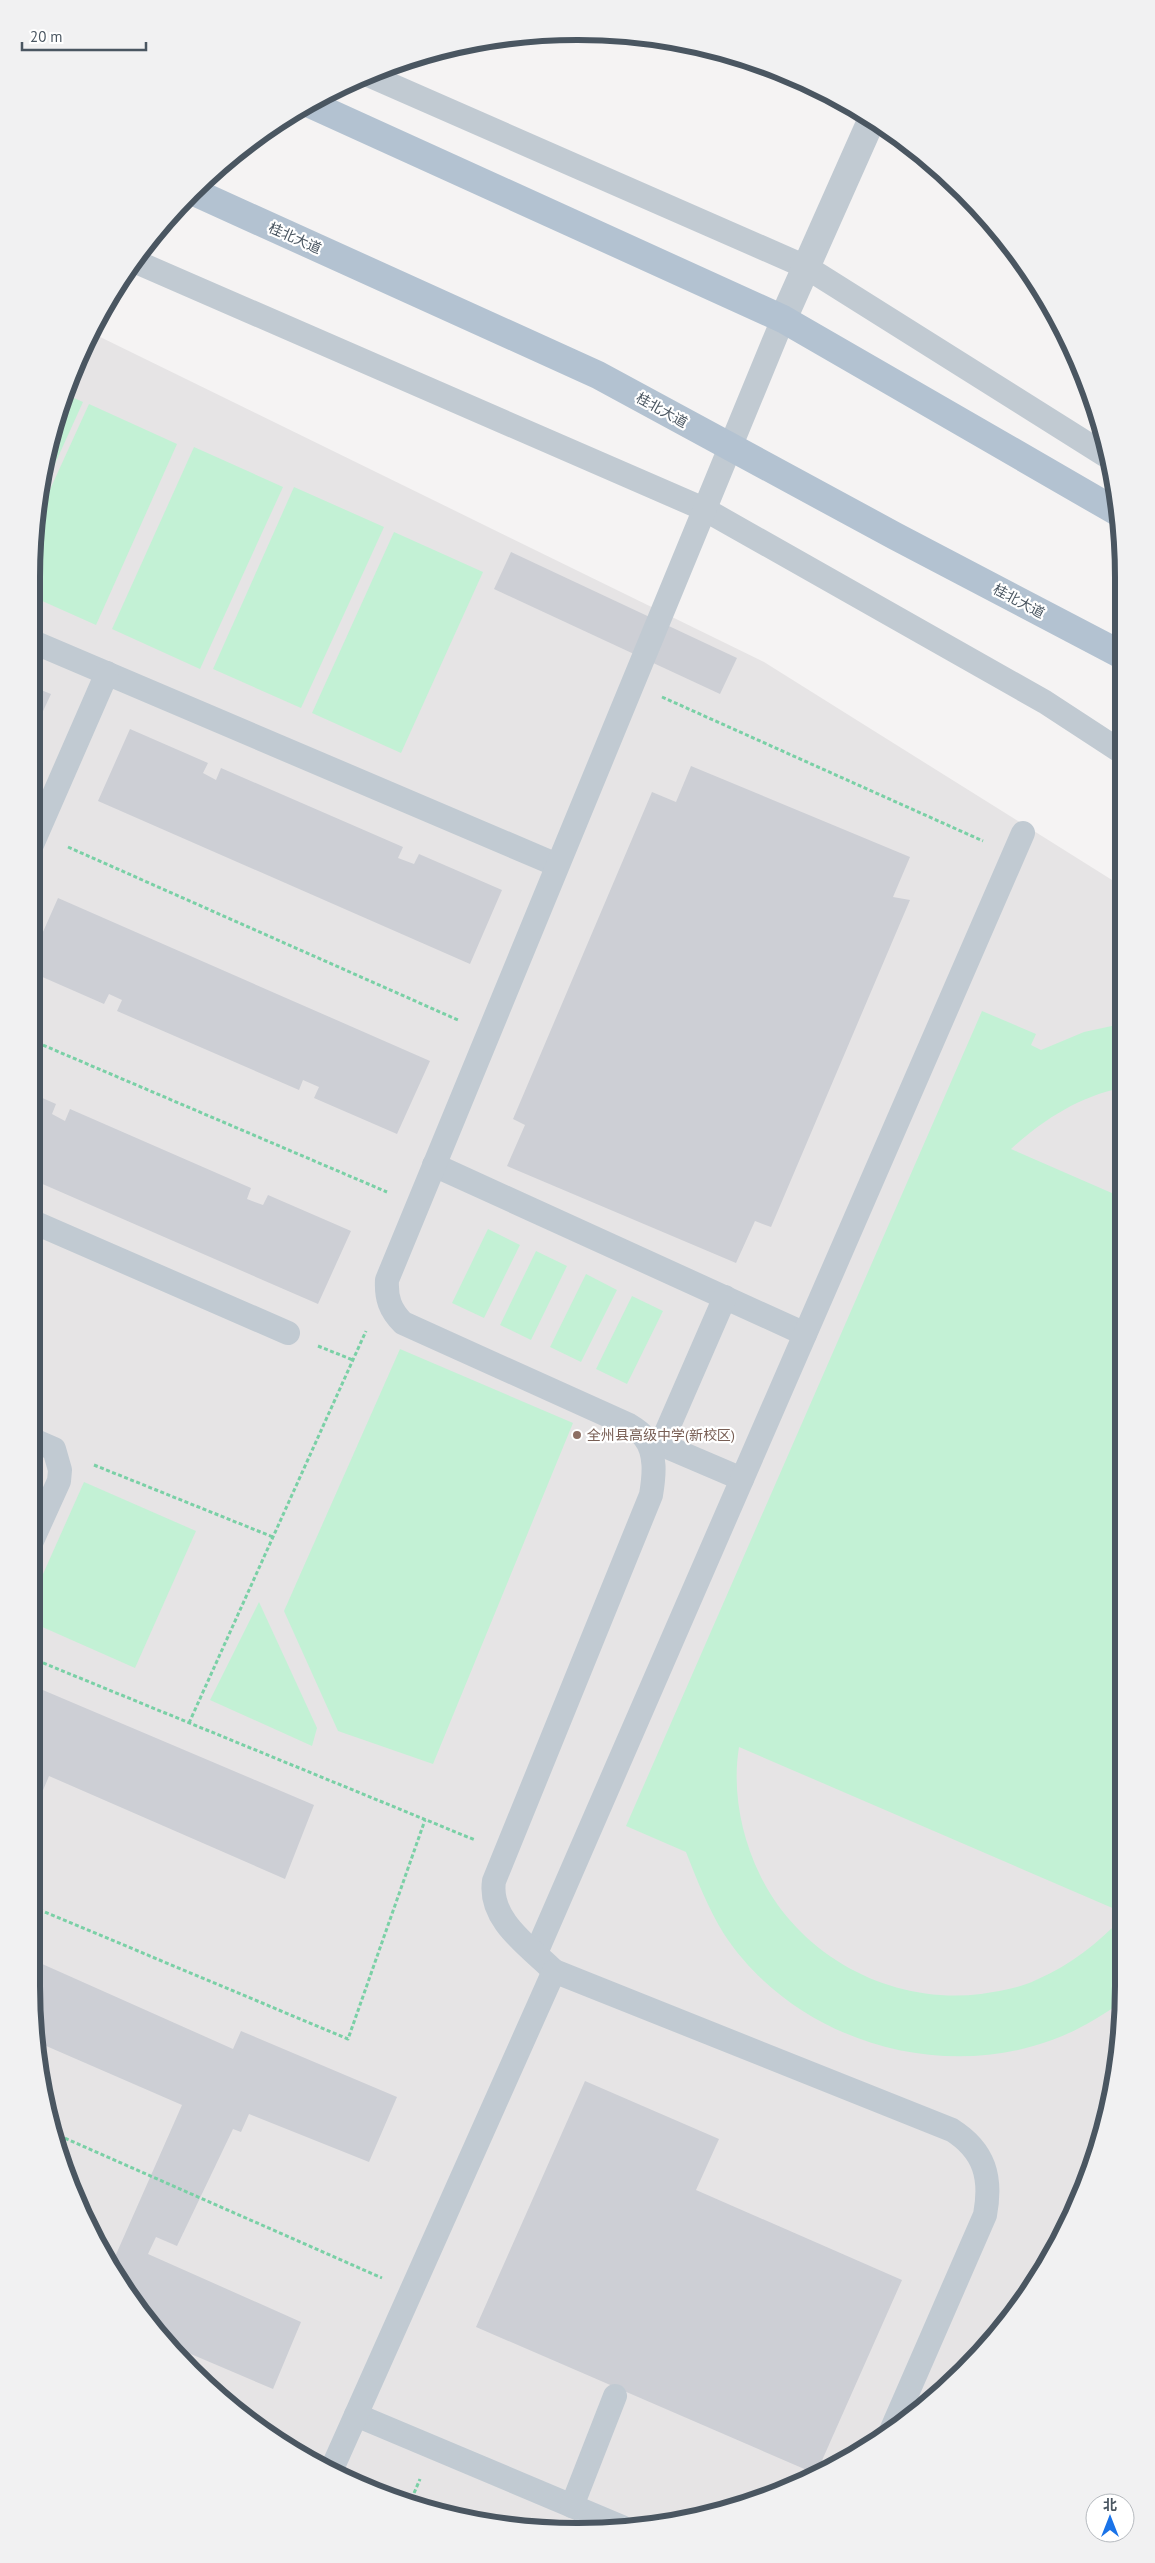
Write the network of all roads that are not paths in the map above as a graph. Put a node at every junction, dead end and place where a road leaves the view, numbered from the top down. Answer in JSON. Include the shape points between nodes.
{"nodes":[{"id":1,"x":377,"y":79,"type":"edge"},
{"id":2,"x":317,"y":107,"type":"edge"},
{"id":3,"x":869,"y":126,"type":"edge"},
{"id":4,"x":200,"y":194,"type":"edge"},
{"id":5,"x":141,"y":264,"type":"edge"},
{"id":6,"x":806,"y":267,"type":"junction"},
{"id":7,"x":783,"y":319,"type":"junction"},
{"id":8,"x":730,"y":447,"type":"junction"},
{"id":9,"x":1100,"y":452,"type":"edge"},
{"id":10,"x":1110,"y":508,"type":"edge"},
{"id":11,"x":704,"y":509,"type":"junction"},
{"id":12,"x":40,"y":645,"type":"edge"},
{"id":13,"x":1115,"y":651,"type":"edge"},
{"id":14,"x":107,"y":674,"type":"junction"},
{"id":15,"x":1115,"y":748,"type":"edge"},
{"id":16,"x":40,"y":826,"type":"edge"},
{"id":17,"x":1022,"y":833,"type":"dead end"},
{"id":18,"x":557,"y":865,"type":"junction"},
{"id":19,"x":434,"y":1165,"type":"junction"},
{"id":20,"x":40,"y":1225,"type":"edge"},
{"id":21,"x":725,"y":1297,"type":"junction"},
{"id":22,"x":288,"y":1333,"type":"dead end"},
{"id":23,"x":805,"y":1334,"type":"junction"},
{"id":24,"x":653,"y":1441,"type":"junction"},
{"id":25,"x":40,"y":1443,"type":"edge"},
{"id":26,"x":742,"y":1479,"type":"junction"},
{"id":27,"x":40,"y":1523,"type":"edge"},
{"id":28,"x":536,"y":1952,"type":"junction"},
{"id":29,"x":554,"y":1971,"type":"junction"},
{"id":30,"x":614,"y":2396,"type":"dead end"},
{"id":31,"x":356,"y":2415,"type":"junction"},
{"id":32,"x":896,"y":2418,"type":"edge"},
{"id":33,"x":335,"y":2465,"type":"edge"},
{"id":34,"x":572,"y":2506,"type":"junction"},
{"id":35,"x":610,"y":2522,"type":"edge"}],
"edges":[{"from":1,"to":6,"type":"lane"},
{"from":2,"to":7,"type":"main road"},
{"from":3,"to":6,"type":"street"},
{"from":4,"to":8,"type":"main road","name":"桂北大道","via":[[598,375]]},
{"from":5,"to":11,"type":"lane"},
{"from":6,"to":7,"type":"street"},
{"from":6,"to":9,"type":"lane"},
{"from":7,"to":8,"type":"lane"},
{"from":7,"to":10,"type":"main road"},
{"from":8,"to":11,"type":"lane"},
{"from":8,"to":13,"type":"main road","name":"桂北大道"},
{"from":11,"to":15,"type":"lane","via":[[1045,702]]},
{"from":11,"to":18,"type":"lane"},
{"from":12,"to":14,"type":"lane"},
{"from":14,"to":16,"type":"lane"},
{"from":14,"to":18,"type":"lane"},
{"from":17,"to":23,"type":"lane"},
{"from":18,"to":19,"type":"lane"},
{"from":19,"to":21,"type":"lane"},
{"from":19,"to":24,"type":"lane","via":[[387,1280],[387,1298],[395,1315],[403,1323],[629,1425]]},
{"from":20,"to":22,"type":"lane"},
{"from":21,"to":23,"type":"lane"},
{"from":21,"to":24,"type":"lane"},
{"from":23,"to":26,"type":"lane"},
{"from":24,"to":26,"type":"lane"},
{"from":24,"to":28,"type":"lane","via":[[651,1495],[494,1881],[494,1902],[502,1918]]},
{"from":25,"to":27,"type":"lane","via":[[54,1449],[60,1470],[59,1481]]},
{"from":26,"to":28,"type":"lane"},
{"from":28,"to":29,"type":"lane"},
{"from":29,"to":31,"type":"lane"},
{"from":29,"to":32,"type":"lane","via":[[952,2130],[976,2150],[984,2167],[989,2193],[985,2216]]},
{"from":30,"to":34,"type":"lane"},
{"from":31,"to":33,"type":"lane"},
{"from":31,"to":34,"type":"lane"},
{"from":34,"to":35,"type":"lane"}]}
